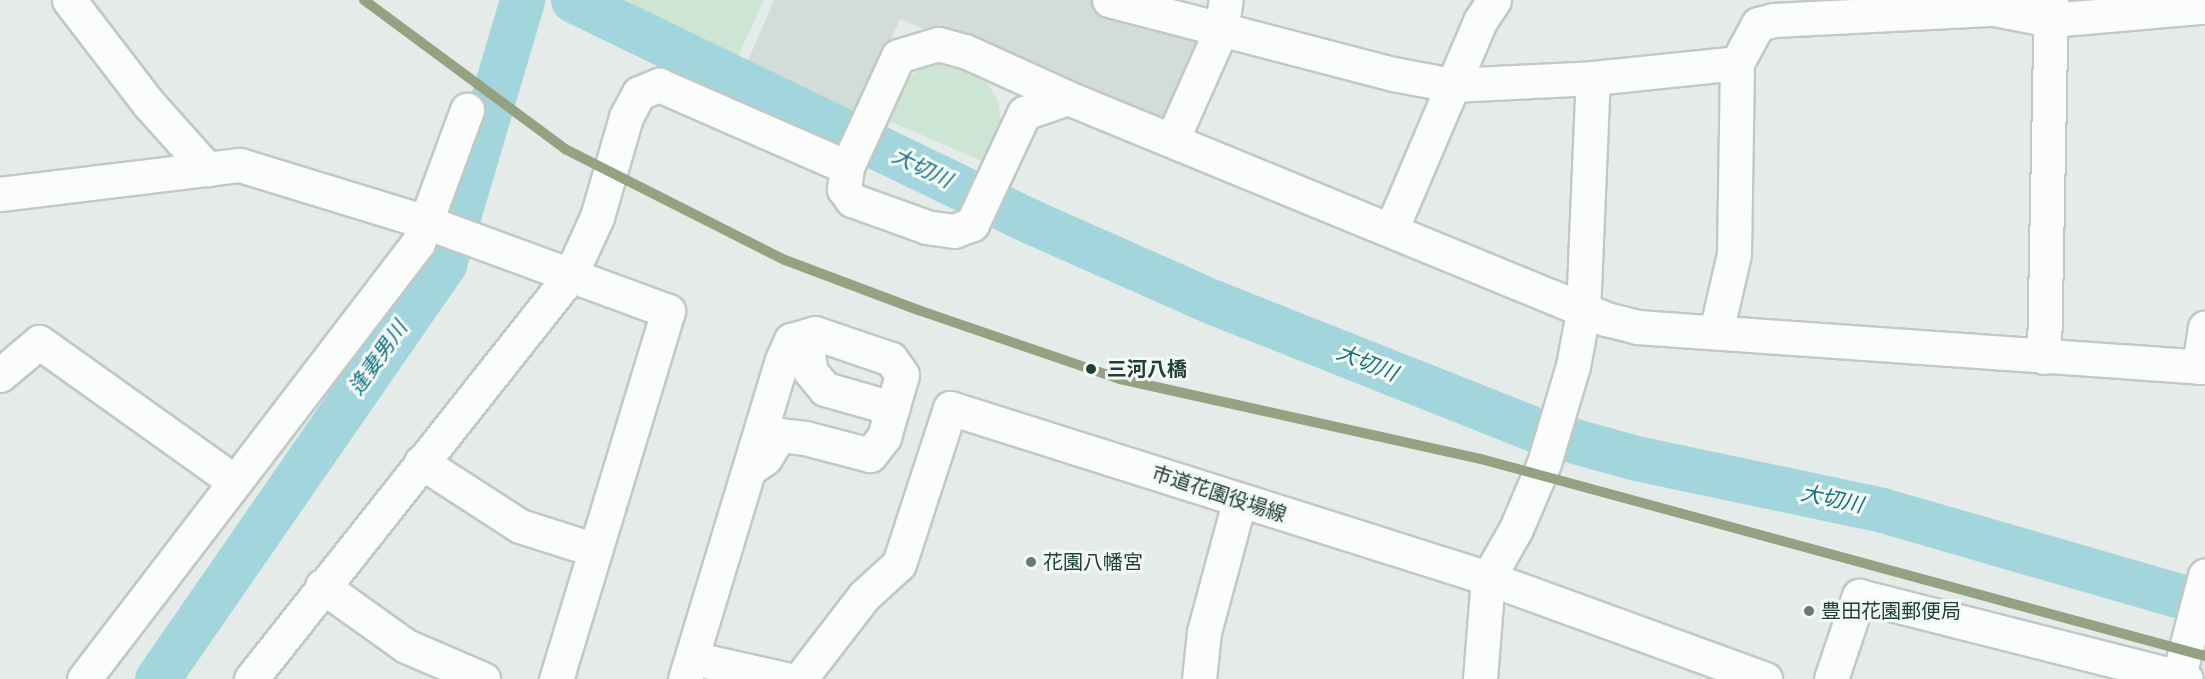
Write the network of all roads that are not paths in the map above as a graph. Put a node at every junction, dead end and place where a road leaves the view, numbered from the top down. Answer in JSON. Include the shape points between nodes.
{"nodes":[{"id":1,"x":1109,"y":0,"type":"edge"},
{"id":2,"x":1494,"y":0,"type":"edge"},
{"id":3,"x":2205,"y":3,"type":"edge"},
{"id":4,"x":84,"y":5,"type":"edge"},
{"id":5,"x":2051,"y":10,"type":"edge"},
{"id":6,"x":1224,"y":15,"type":"edge"},
{"id":7,"x":1737,"y":63,"type":"junction"},
{"id":8,"x":1004,"y":69,"type":"junction"},
{"id":9,"x":1593,"y":78,"type":"junction"},
{"id":10,"x":1452,"y":85,"type":"junction"},
{"id":11,"x":1068,"y":98,"type":"junction"},
{"id":12,"x":467,"y":110,"type":"dead end"},
{"id":13,"x":1024,"y":113,"type":"junction"},
{"id":14,"x":1172,"y":140,"type":"junction"},
{"id":15,"x":847,"y":167,"type":"junction"},
{"id":16,"x":207,"y":169,"type":"junction"},
{"id":17,"x":0,"y":194,"type":"edge"},
{"id":18,"x":428,"y":224,"type":"junction"},
{"id":19,"x":1392,"y":230,"type":"junction"},
{"id":20,"x":570,"y":276,"type":"junction"},
{"id":21,"x":1583,"y":312,"type":"junction"},
{"id":22,"x":2205,"y":327,"type":"edge"},
{"id":23,"x":1716,"y":332,"type":"junction"},
{"id":24,"x":806,"y":336,"type":"junction"},
{"id":25,"x":2044,"y":357,"type":"junction"},
{"id":26,"x":2202,"y":367,"type":"edge"},
{"id":27,"x":0,"y":375,"type":"edge"},
{"id":28,"x":892,"y":408,"type":"junction"},
{"id":29,"x":773,"y":421,"type":"junction"},
{"id":30,"x":421,"y":462,"type":"junction"},
{"id":31,"x":235,"y":482,"type":"junction"},
{"id":32,"x":1239,"y":502,"type":"junction"},
{"id":33,"x":595,"y":550,"type":"junction"},
{"id":34,"x":1488,"y":578,"type":"junction"},
{"id":35,"x":322,"y":586,"type":"junction"},
{"id":36,"x":2200,"y":595,"type":"edge"},
{"id":37,"x":689,"y":669,"type":"edge"},
{"id":38,"x":2181,"y":678,"type":"edge"},
{"id":39,"x":84,"y":679,"type":"edge"},
{"id":40,"x":251,"y":679,"type":"edge"},
{"id":41,"x":483,"y":679,"type":"edge"},
{"id":42,"x":555,"y":679,"type":"edge"},
{"id":43,"x":784,"y":679,"type":"edge"},
{"id":44,"x":800,"y":679,"type":"edge"},
{"id":45,"x":1199,"y":679,"type":"edge"},
{"id":46,"x":1480,"y":679,"type":"edge"},
{"id":47,"x":1765,"y":679,"type":"edge"},
{"id":48,"x":1831,"y":679,"type":"edge"}],
"edges":[{"from":1,"to":6,"type":"street"},
{"from":2,"to":10,"type":"street","via":[[1480,21]]},
{"from":3,"to":5,"type":"street","via":[[2201,7]]},
{"from":4,"to":16,"type":"street","via":[[148,103]]},
{"from":5,"to":7,"type":"street","via":[[1994,9],[1774,20],[1758,24]]},
{"from":5,"to":25,"type":"street"},
{"from":6,"to":10,"type":"street"},
{"from":6,"to":14,"type":"street"},
{"from":7,"to":9,"type":"street"},
{"from":7,"to":23,"type":"street","via":[[1734,254]]},
{"from":8,"to":11,"type":"street"},
{"from":8,"to":13,"type":"street"},
{"from":8,"to":15,"type":"street","via":[[965,51],[938,44],[898,56]]},
{"from":9,"to":10,"type":"street"},
{"from":9,"to":21,"type":"street"},
{"from":10,"to":19,"type":"street"},
{"from":11,"to":13,"type":"street"},
{"from":11,"to":14,"type":"street"},
{"from":12,"to":18,"type":"street"},
{"from":13,"to":15,"type":"street","via":[[972,224],[954,231],[927,227],[852,200],[844,189]]},
{"from":14,"to":19,"type":"street"},
{"from":15,"to":20,"type":"street","via":[[659,85],[647,87],[639,93],[626,117],[597,217]]},
{"from":16,"to":17,"type":"street"},
{"from":16,"to":18,"type":"street","via":[[240,165]]},
{"from":18,"to":20,"type":"street"},
{"from":18,"to":31,"type":"street","via":[[418,243]]},
{"from":19,"to":21,"type":"street"},
{"from":20,"to":30,"type":"street"},
{"from":20,"to":33,"type":"street","via":[[668,311]]},
{"from":21,"to":23,"type":"street","via":[[1637,327]]},
{"from":21,"to":34,"type":"street","via":[[1573,366],[1544,463],[1516,529]]},
{"from":22,"to":26,"type":"street"},
{"from":23,"to":25,"type":"street"},
{"from":24,"to":28,"type":"street","via":[[810,371],[825,389]]},
{"from":24,"to":28,"type":"street","via":[[815,333],[891,359],[903,375]]},
{"from":24,"to":29,"type":"street","via":[[791,340]]},
{"from":25,"to":26,"type":"street"},
{"from":27,"to":31,"type":"street","via":[[39,342]]},
{"from":28,"to":29,"type":"street","via":[[884,437],[870,455],[806,438]]},
{"from":29,"to":37,"type":"street","via":[[749,469]]},
{"from":30,"to":33,"type":"street","via":[[520,526]]},
{"from":30,"to":35,"type":"street"},
{"from":31,"to":39,"type":"street"},
{"from":32,"to":34,"type":"street","name":"市道花園役場線"},
{"from":32,"to":44,"type":"street","name":"市道花園役場線","via":[[950,408],[899,564],[864,596]]},
{"from":32,"to":45,"type":"street","via":[[1204,632]]},
{"from":33,"to":42,"type":"street"},
{"from":34,"to":46,"type":"street"},
{"from":34,"to":47,"type":"street","name":"市道花園役場線"},
{"from":35,"to":40,"type":"street"},
{"from":35,"to":41,"type":"street","via":[[406,646]]},
{"from":36,"to":38,"type":"street"},
{"from":37,"to":43,"type":"street"},
{"from":38,"to":48,"type":"street","via":[[1859,596]]}]}
